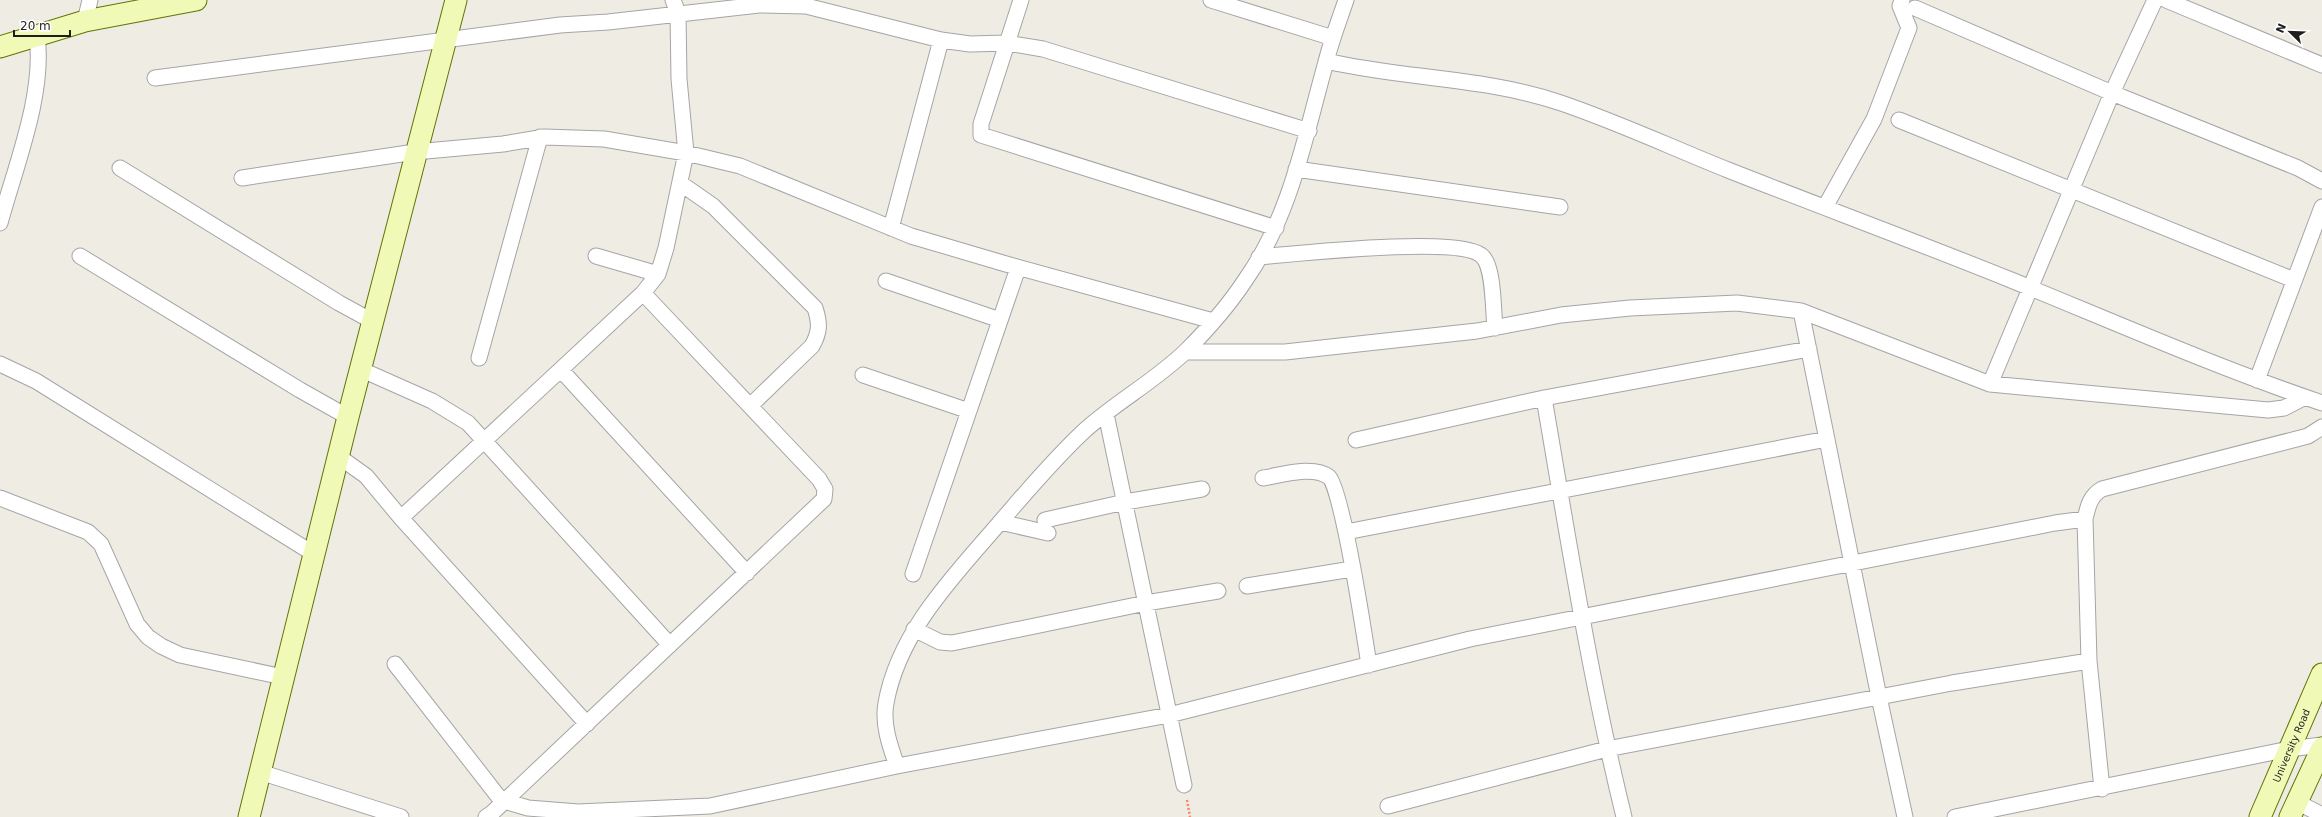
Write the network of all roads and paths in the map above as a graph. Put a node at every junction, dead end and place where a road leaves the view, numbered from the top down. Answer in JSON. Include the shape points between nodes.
{"nodes":[{"id":1,"x":90,"y":0,"type":"edge"},
{"id":2,"x":196,"y":0,"type":"edge"},
{"id":3,"x":456,"y":0,"type":"edge"},
{"id":4,"x":1021,"y":0,"type":"edge"},
{"id":5,"x":1211,"y":0,"type":"edge"},
{"id":6,"x":1346,"y":0,"type":"edge"},
{"id":7,"x":1902,"y":0,"type":"edge"},
{"id":8,"x":2155,"y":0,"type":"edge"},
{"id":9,"x":2166,"y":0,"type":"edge"},
{"id":10,"x":792,"y":3,"type":"edge"},
{"id":11,"x":676,"y":7,"type":"edge"},
{"id":12,"x":1915,"y":8,"type":"dead end"},
{"id":13,"x":85,"y":21,"type":"junction"},
{"id":14,"x":37,"y":36,"type":"junction"},
{"id":15,"x":1333,"y":38,"type":"junction"},
{"id":16,"x":446,"y":39,"type":"junction"},
{"id":17,"x":940,"y":40,"type":"junction"},
{"id":18,"x":1008,"y":43,"type":"junction"},
{"id":19,"x":0,"y":47,"type":"edge"},
{"id":20,"x":1326,"y":61,"type":"junction"},
{"id":21,"x":2322,"y":65,"type":"edge"},
{"id":22,"x":155,"y":78,"type":"dead end"},
{"id":23,"x":2112,"y":93,"type":"junction"},
{"id":24,"x":1899,"y":120,"type":"dead end"},
{"id":25,"x":1309,"y":131,"type":"junction"},
{"id":26,"x":540,"y":138,"type":"junction"},
{"id":27,"x":415,"y":152,"type":"junction"},
{"id":28,"x":686,"y":153,"type":"junction"},
{"id":29,"x":120,"y":168,"type":"dead end"},
{"id":30,"x":1296,"y":169,"type":"junction"},
{"id":31,"x":242,"y":178,"type":"dead end"},
{"id":32,"x":2322,"y":181,"type":"edge"},
{"id":33,"x":680,"y":183,"type":"junction"},
{"id":34,"x":2072,"y":190,"type":"junction"},
{"id":35,"x":2322,"y":206,"type":"edge"},
{"id":36,"x":1560,"y":207,"type":"dead end"},
{"id":37,"x":1825,"y":207,"type":"junction"},
{"id":38,"x":0,"y":223,"type":"edge"},
{"id":39,"x":891,"y":228,"type":"junction"},
{"id":40,"x":1276,"y":228,"type":"junction"},
{"id":41,"x":80,"y":256,"type":"dead end"},
{"id":42,"x":596,"y":256,"type":"dead end"},
{"id":43,"x":1259,"y":257,"type":"junction"},
{"id":44,"x":1018,"y":268,"type":"junction"},
{"id":45,"x":658,"y":274,"type":"junction"},
{"id":46,"x":2294,"y":280,"type":"junction"},
{"id":47,"x":886,"y":281,"type":"dead end"},
{"id":48,"x":2031,"y":288,"type":"junction"},
{"id":49,"x":643,"y":293,"type":"junction"},
{"id":50,"x":1801,"y":311,"type":"junction"},
{"id":51,"x":1000,"y":320,"type":"junction"},
{"id":52,"x":372,"y":321,"type":"junction"},
{"id":53,"x":1213,"y":321,"type":"junction"},
{"id":54,"x":1495,"y":328,"type":"junction"},
{"id":55,"x":1809,"y":349,"type":"junction"},
{"id":56,"x":1185,"y":352,"type":"junction"},
{"id":57,"x":479,"y":358,"type":"dead end"},
{"id":58,"x":0,"y":364,"type":"edge"},
{"id":59,"x":360,"y":369,"type":"junction"},
{"id":60,"x":561,"y":370,"type":"junction"},
{"id":61,"x":863,"y":375,"type":"dead end"},
{"id":62,"x":2257,"y":380,"type":"junction"},
{"id":63,"x":1990,"y":384,"type":"junction"},
{"id":64,"x":2305,"y":397,"type":"junction"},
{"id":65,"x":1544,"y":398,"type":"junction"},
{"id":66,"x":2322,"y":403,"type":"edge"},
{"id":67,"x":750,"y":406,"type":"junction"},
{"id":68,"x":969,"y":411,"type":"junction"},
{"id":69,"x":1106,"y":414,"type":"junction"},
{"id":70,"x":348,"y":417,"type":"junction"},
{"id":71,"x":2322,"y":427,"type":"edge"},
{"id":72,"x":1827,"y":439,"type":"junction"},
{"id":73,"x":1356,"y":440,"type":"dead end"},
{"id":74,"x":486,"y":441,"type":"junction"},
{"id":75,"x":338,"y":456,"type":"junction"},
{"id":76,"x":1263,"y":478,"type":"dead end"},
{"id":77,"x":1560,"y":489,"type":"junction"},
{"id":78,"x":1202,"y":490,"type":"dead end"},
{"id":79,"x":0,"y":498,"type":"edge"},
{"id":80,"x":1125,"y":502,"type":"junction"},
{"id":81,"x":402,"y":518,"type":"junction"},
{"id":82,"x":2085,"y":519,"type":"junction"},
{"id":83,"x":1000,"y":522,"type":"junction"},
{"id":84,"x":1346,"y":532,"type":"junction"},
{"id":85,"x":314,"y":554,"type":"junction"},
{"id":86,"x":1851,"y":563,"type":"junction"},
{"id":87,"x":1352,"y":569,"type":"junction"},
{"id":88,"x":747,"y":573,"type":"junction"},
{"id":89,"x":913,"y":574,"type":"dead end"},
{"id":90,"x":1247,"y":586,"type":"dead end"},
{"id":91,"x":1218,"y":591,"type":"dead end"},
{"id":92,"x":1146,"y":603,"type":"junction"},
{"id":93,"x":1581,"y":617,"type":"junction"},
{"id":94,"x":914,"y":629,"type":"junction"},
{"id":95,"x":670,"y":646,"type":"junction"},
{"id":96,"x":2088,"y":661,"type":"junction"},
{"id":97,"x":395,"y":664,"type":"dead end"},
{"id":98,"x":1369,"y":664,"type":"junction"},
{"id":99,"x":2322,"y":674,"type":"edge"},
{"id":100,"x":283,"y":677,"type":"junction"},
{"id":101,"x":1879,"y":697,"type":"junction"},
{"id":102,"x":1169,"y":715,"type":"junction"},
{"id":103,"x":587,"y":724,"type":"junction"},
{"id":104,"x":2322,"y":746,"type":"edge"},
{"id":105,"x":1607,"y":749,"type":"junction"},
{"id":106,"x":2289,"y":749,"type":"junction"},
{"id":107,"x":897,"y":766,"type":"junction"},
{"id":108,"x":260,"y":772,"type":"junction"},
{"id":109,"x":1184,"y":785,"type":"dead end"},
{"id":110,"x":2102,"y":789,"type":"junction"},
{"id":111,"x":506,"y":800,"type":"junction"},
{"id":112,"x":1388,"y":806,"type":"dead end"},
{"id":113,"x":2293,"y":809,"type":"edge"},
{"id":114,"x":2322,"y":816,"type":"edge"},
{"id":115,"x":248,"y":817,"type":"edge"},
{"id":116,"x":401,"y":817,"type":"edge"},
{"id":117,"x":486,"y":817,"type":"edge"},
{"id":118,"x":1624,"y":817,"type":"edge"},
{"id":119,"x":1905,"y":817,"type":"edge"},
{"id":120,"x":1955,"y":817,"type":"edge"},
{"id":121,"x":2260,"y":817,"type":"edge"}],
"edges":[{"from":1,"to":13,"type":"street"},
{"from":2,"to":13,"type":"street"},
{"from":3,"to":16,"type":"street"},
{"from":4,"to":18,"type":"street"},
{"from":5,"to":15,"type":"street"},
{"from":6,"to":15,"type":"street"},
{"from":7,"to":37,"type":"street","via":[[1900,6],[1909,28],[1874,119]]},
{"from":8,"to":23,"type":"street"},
{"from":9,"to":21,"type":"street"},
{"from":10,"to":11,"type":"street"},
{"from":10,"to":17,"type":"street"},
{"from":11,"to":16,"type":"street"},
{"from":11,"to":28,"type":"street"},
{"from":12,"to":23,"type":"street"},
{"from":13,"to":14,"type":"street"},
{"from":14,"to":19,"type":"street"},
{"from":14,"to":38,"type":"street","via":[[39,70]]},
{"from":15,"to":20,"type":"street"},
{"from":16,"to":22,"type":"street"},
{"from":16,"to":27,"type":"street"},
{"from":17,"to":18,"type":"street","via":[[970,44]]},
{"from":17,"to":39,"type":"street"},
{"from":18,"to":25,"type":"street","via":[[1043,49]]},
{"from":18,"to":40,"type":"street","via":[[981,124],[982,135]]},
{"from":20,"to":25,"type":"street"},
{"from":20,"to":37,"type":"street","via":[[1377,71],[1451,78],[1507,88],[1561,103]]},
{"from":23,"to":32,"type":"street","via":[[2298,168]]},
{"from":23,"to":34,"type":"street"},
{"from":24,"to":34,"type":"street"},
{"from":25,"to":30,"type":"street"},
{"from":26,"to":27,"type":"street"},
{"from":26,"to":28,"type":"street","via":[[604,139]]},
{"from":26,"to":57,"type":"street"},
{"from":27,"to":31,"type":"street"},
{"from":27,"to":52,"type":"street"},
{"from":28,"to":33,"type":"street"},
{"from":28,"to":39,"type":"street","via":[[740,166]]},
{"from":29,"to":52,"type":"street"},
{"from":30,"to":36,"type":"street"},
{"from":30,"to":40,"type":"street"},
{"from":33,"to":45,"type":"street"},
{"from":33,"to":67,"type":"street","via":[[713,206],[815,308],[820,323],[818,335],[812,346]]},
{"from":34,"to":46,"type":"street"},
{"from":34,"to":48,"type":"street"},
{"from":35,"to":46,"type":"street"},
{"from":37,"to":48,"type":"street"},
{"from":39,"to":44,"type":"street"},
{"from":40,"to":43,"type":"street"},
{"from":41,"to":70,"type":"street"},
{"from":42,"to":45,"type":"street"},
{"from":43,"to":53,"type":"street","via":[[1248,277]]},
{"from":43,"to":54,"type":"street","via":[[1417,246],[1467,250],[1482,255],[1488,265]]},
{"from":44,"to":51,"type":"street"},
{"from":44,"to":53,"type":"street"},
{"from":45,"to":49,"type":"street"},
{"from":46,"to":62,"type":"street"},
{"from":47,"to":51,"type":"street"},
{"from":48,"to":62,"type":"street","via":[[2136,333]]},
{"from":48,"to":63,"type":"street"},
{"from":49,"to":60,"type":"street"},
{"from":49,"to":67,"type":"street"},
{"from":50,"to":54,"type":"street","via":[[1737,303],[1630,308],[1561,315]]},
{"from":50,"to":55,"type":"street"},
{"from":50,"to":63,"type":"street"},
{"from":51,"to":68,"type":"street"},
{"from":52,"to":59,"type":"street"},
{"from":53,"to":56,"type":"street"},
{"from":54,"to":56,"type":"street","via":[[1285,352]]},
{"from":55,"to":65,"type":"street"},
{"from":55,"to":72,"type":"street"},
{"from":56,"to":69,"type":"street"},
{"from":58,"to":85,"type":"street","via":[[36,381]]},
{"from":59,"to":70,"type":"street"},
{"from":59,"to":74,"type":"street","via":[[449,410],[468,423]]},
{"from":60,"to":74,"type":"street"},
{"from":60,"to":88,"type":"street"},
{"from":61,"to":68,"type":"street"},
{"from":62,"to":64,"type":"street"},
{"from":63,"to":64,"type":"street","via":[[2268,410],[2284,408]]},
{"from":64,"to":66,"type":"street"},
{"from":65,"to":73,"type":"street"},
{"from":65,"to":77,"type":"street"},
{"from":67,"to":88,"type":"street","via":[[819,479],[825,489],[824,500],[817,508]]},
{"from":68,"to":89,"type":"street"},
{"from":69,"to":80,"type":"street"},
{"from":69,"to":83,"type":"street","via":[[1085,430],[1052,463]]},
{"from":70,"to":75,"type":"street"},
{"from":71,"to":82,"type":"street","via":[[2308,436],[2102,489],[2089,501]]},
{"from":72,"to":77,"type":"street"},
{"from":72,"to":86,"type":"street"},
{"from":74,"to":81,"type":"street"},
{"from":74,"to":95,"type":"street"},
{"from":75,"to":81,"type":"street","via":[[366,476]]},
{"from":75,"to":85,"type":"street"},
{"from":76,"to":84,"type":"street","via":[[1308,472],[1321,473],[1330,478],[1336,489]]},
{"from":77,"to":84,"type":"street"},
{"from":77,"to":93,"type":"street"},
{"from":78,"to":80,"type":"street"},
{"from":79,"to":100,"type":"street","via":[[88,532],[101,544],[137,624],[148,637],[161,646],[180,655]]},
{"from":80,"to":83,"type":"street","via":[[1046,526]]},
{"from":80,"to":92,"type":"street"},
{"from":81,"to":103,"type":"street"},
{"from":82,"to":86,"type":"street"},
{"from":82,"to":96,"type":"street"},
{"from":83,"to":94,"type":"street","via":[[950,580]]},
{"from":84,"to":87,"type":"street"},
{"from":85,"to":100,"type":"street"},
{"from":86,"to":93,"type":"street"},
{"from":86,"to":101,"type":"street"},
{"from":87,"to":90,"type":"street"},
{"from":87,"to":98,"type":"street"},
{"from":88,"to":95,"type":"street"},
{"from":91,"to":92,"type":"street"},
{"from":92,"to":94,"type":"street","via":[[952,643],[940,642]]},
{"from":92,"to":102,"type":"street"},
{"from":93,"to":98,"type":"street","via":[[1470,639]]},
{"from":93,"to":105,"type":"street"},
{"from":94,"to":107,"type":"street","via":[[895,671],[885,704],[888,738]]},
{"from":95,"to":103,"type":"street"},
{"from":96,"to":101,"type":"street"},
{"from":96,"to":110,"type":"street"},
{"from":97,"to":111,"type":"street","via":[[501,800]]},
{"from":98,"to":102,"type":"street"},
{"from":99,"to":106,"type":"street","name":"University Road"},
{"from":100,"to":108,"type":"street"},
{"from":101,"to":105,"type":"street"},
{"from":101,"to":119,"type":"street"},
{"from":102,"to":107,"type":"street"},
{"from":102,"to":109,"type":"street"},
{"from":103,"to":111,"type":"street"},
{"from":104,"to":106,"type":"street"},
{"from":104,"to":113,"type":"street"},
{"from":105,"to":112,"type":"street"},
{"from":105,"to":118,"type":"street"},
{"from":106,"to":110,"type":"street"},
{"from":106,"to":121,"type":"street","name":"University Road"},
{"from":107,"to":111,"type":"street","via":[[710,806],[578,812],[528,808]]},
{"from":108,"to":115,"type":"street"},
{"from":108,"to":116,"type":"street"},
{"from":110,"to":120,"type":"street"},
{"from":111,"to":117,"type":"street"},
{"from":113,"to":114,"type":"street"}]}
